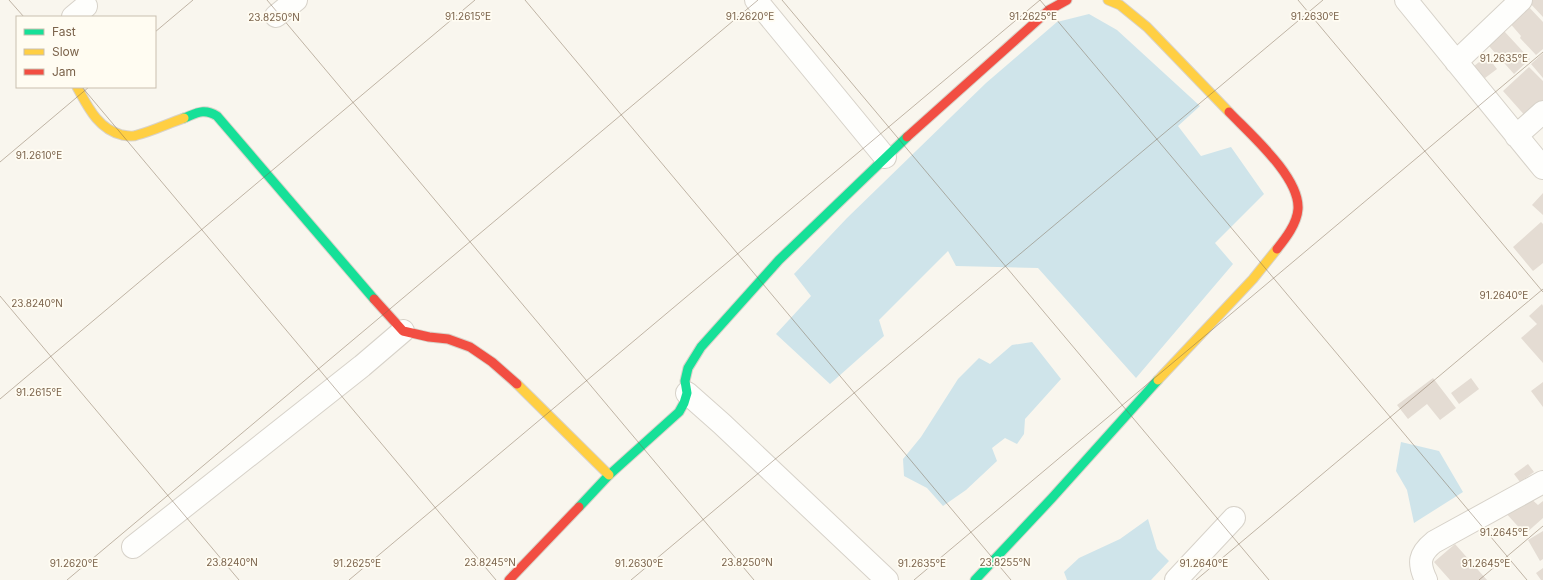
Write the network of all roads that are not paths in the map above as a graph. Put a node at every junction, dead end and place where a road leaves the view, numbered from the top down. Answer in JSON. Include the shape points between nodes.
{"nodes":[{"id":1,"x":296,"y":0,"type":"edge"},
{"id":2,"x":756,"y":0,"type":"edge"},
{"id":3,"x":1067,"y":0,"type":"edge"},
{"id":4,"x":1108,"y":0,"type":"edge"},
{"id":5,"x":1406,"y":0,"type":"edge"},
{"id":6,"x":1521,"y":0,"type":"edge"},
{"id":7,"x":276,"y":16,"type":"dead end"},
{"id":8,"x":1456,"y":62,"type":"junction"},
{"id":9,"x":78,"y":88,"type":"edge"},
{"id":10,"x":1543,"y":112,"type":"edge"},
{"id":11,"x":1516,"y":136,"type":"junction"},
{"id":12,"x":885,"y":157,"type":"junction"},
{"id":13,"x":1543,"y":168,"type":"edge"},
{"id":14,"x":403,"y":331,"type":"junction"},
{"id":15,"x":687,"y":393,"type":"junction"},
{"id":16,"x":609,"y":475,"type":"junction"},
{"id":17,"x":1543,"y":482,"type":"edge"},
{"id":18,"x":1234,"y":518,"type":"dead end"},
{"id":19,"x":133,"y":547,"type":"dead end"},
{"id":20,"x":509,"y":580,"type":"edge"},
{"id":21,"x":887,"y":580,"type":"edge"},
{"id":22,"x":975,"y":580,"type":"edge"},
{"id":23,"x":1176,"y":580,"type":"edge"},
{"id":24,"x":1426,"y":580,"type":"edge"}],
"edges":[{"from":1,"to":7,"type":"street"},
{"from":2,"to":12,"type":"street"},
{"from":3,"to":12,"type":"street","via":[[1049,10]]},
{"from":4,"to":22,"type":"street","via":[[1120,5],[1153,33],[1282,168],[1294,188],[1298,209],[1286,238],[1253,279]]},
{"from":5,"to":8,"type":"street"},
{"from":6,"to":8,"type":"street"},
{"from":8,"to":11,"type":"street"},
{"from":9,"to":14,"type":"street","via":[[93,115],[105,128],[125,137],[136,136],[201,111],[212,112]]},
{"from":10,"to":11,"type":"street"},
{"from":11,"to":13,"type":"street"},
{"from":12,"to":15,"type":"street","via":[[779,260],[701,347],[688,368],[685,381]]},
{"from":14,"to":16,"type":"street","via":[[448,339],[470,347],[492,362],[523,389]]},
{"from":14,"to":19,"type":"street"},
{"from":15,"to":16,"type":"street","via":[[679,412]]},
{"from":15,"to":21,"type":"street"},
{"from":16,"to":20,"type":"street"},
{"from":17,"to":24,"type":"street","via":[[1426,548],[1421,561]]},
{"from":18,"to":23,"type":"street"}]}
